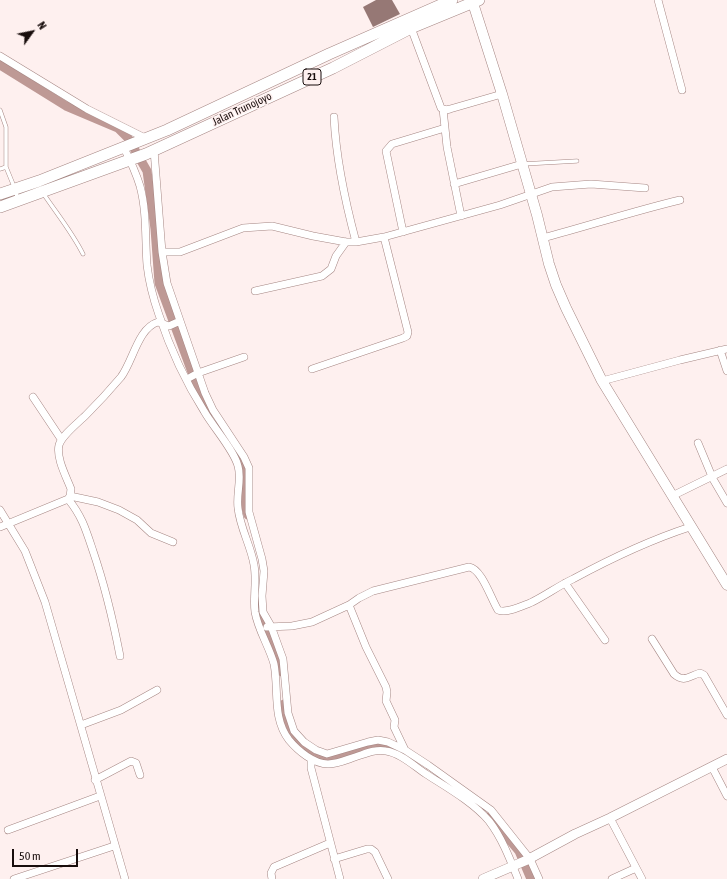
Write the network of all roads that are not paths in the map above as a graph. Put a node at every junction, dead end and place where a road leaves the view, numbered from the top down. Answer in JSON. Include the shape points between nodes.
{"nodes":[{"id":1,"x":452,"y":0,"type":"edge"},
{"id":2,"x":658,"y":0,"type":"edge"},
{"id":3,"x":475,"y":1,"type":"edge"},
{"id":4,"x":409,"y":24,"type":"junction"},
{"id":5,"x":355,"y":42,"type":"junction"},
{"id":6,"x":359,"y":54,"type":"junction"},
{"id":7,"x":0,"y":56,"type":"edge"},
{"id":8,"x":259,"y":87,"type":"junction"},
{"id":9,"x":682,"y":90,"type":"dead end"},
{"id":10,"x":502,"y":94,"type":"junction"},
{"id":11,"x":264,"y":99,"type":"junction"},
{"id":12,"x":443,"y":109,"type":"junction"},
{"id":13,"x":0,"y":110,"type":"edge"},
{"id":14,"x":334,"y":117,"type":"dead end"},
{"id":15,"x":445,"y":128,"type":"junction"},
{"id":16,"x":143,"y":140,"type":"junction"},
{"id":17,"x":126,"y":147,"type":"junction"},
{"id":18,"x":150,"y":152,"type":"junction"},
{"id":19,"x":132,"y":160,"type":"junction"},
{"id":20,"x":577,"y":161,"type":"dead end"},
{"id":21,"x":522,"y":164,"type":"junction"},
{"id":22,"x":6,"y":167,"type":"junction"},
{"id":23,"x":0,"y":169,"type":"edge"},
{"id":24,"x":39,"y":181,"type":"junction"},
{"id":25,"x":454,"y":184,"type":"junction"},
{"id":26,"x":645,"y":188,"type":"dead end"},
{"id":27,"x":15,"y":189,"type":"junction"},
{"id":28,"x":42,"y":192,"type":"junction"},
{"id":29,"x":0,"y":194,"type":"edge"},
{"id":30,"x":531,"y":194,"type":"junction"},
{"id":31,"x":680,"y":200,"type":"dead end"},
{"id":32,"x":18,"y":201,"type":"junction"},
{"id":33,"x":0,"y":207,"type":"edge"},
{"id":34,"x":461,"y":216,"type":"junction"},
{"id":35,"x":403,"y":232,"type":"junction"},
{"id":36,"x":384,"y":237,"type":"junction"},
{"id":37,"x":542,"y":238,"type":"junction"},
{"id":38,"x":346,"y":242,"type":"junction"},
{"id":39,"x":356,"y":242,"type":"junction"},
{"id":40,"x":162,"y":252,"type":"junction"},
{"id":41,"x":83,"y":254,"type":"dead end"},
{"id":42,"x":255,"y":291,"type":"dead end"},
{"id":43,"x":162,"y":323,"type":"junction"},
{"id":44,"x":175,"y":324,"type":"junction"},
{"id":45,"x":724,"y":349,"type":"edge"},
{"id":46,"x":244,"y":357,"type":"dead end"},
{"id":47,"x":312,"y":369,"type":"dead end"},
{"id":48,"x":727,"y":371,"type":"edge"},
{"id":49,"x":193,"y":376,"type":"junction"},
{"id":50,"x":602,"y":381,"type":"junction"},
{"id":51,"x":33,"y":397,"type":"dead end"},
{"id":52,"x":59,"y":436,"type":"junction"},
{"id":53,"x":698,"y":443,"type":"dead end"},
{"id":54,"x":244,"y":468,"type":"junction"},
{"id":55,"x":727,"y":469,"type":"edge"},
{"id":56,"x":712,"y":476,"type":"junction"},
{"id":57,"x":243,"y":496,"type":"junction"},
{"id":58,"x":672,"y":496,"type":"junction"},
{"id":59,"x":69,"y":497,"type":"junction"},
{"id":60,"x":727,"y":503,"type":"edge"},
{"id":61,"x":0,"y":510,"type":"edge"},
{"id":62,"x":8,"y":524,"type":"junction"},
{"id":63,"x":0,"y":527,"type":"edge"},
{"id":64,"x":690,"y":527,"type":"junction"},
{"id":65,"x":173,"y":542,"type":"dead end"},
{"id":66,"x":565,"y":583,"type":"junction"},
{"id":67,"x":727,"y":585,"type":"edge"},
{"id":68,"x":349,"y":605,"type":"junction"},
{"id":69,"x":266,"y":628,"type":"junction"},
{"id":70,"x":652,"y":639,"type":"dead end"},
{"id":71,"x":605,"y":640,"type":"dead end"},
{"id":72,"x":120,"y":656,"type":"dead end"},
{"id":73,"x":157,"y":690,"type":"dead end"},
{"id":74,"x":727,"y":715,"type":"edge"},
{"id":75,"x":81,"y":725,"type":"junction"},
{"id":76,"x":406,"y":750,"type":"junction"},
{"id":77,"x":310,"y":753,"type":"junction"},
{"id":78,"x":727,"y":759,"type":"edge"},
{"id":79,"x":712,"y":767,"type":"junction"},
{"id":80,"x":140,"y":775,"type":"dead end"},
{"id":81,"x":95,"y":780,"type":"junction"},
{"id":82,"x":446,"y":782,"type":"junction"},
{"id":83,"x":100,"y":796,"type":"junction"},
{"id":84,"x":727,"y":796,"type":"edge"},
{"id":85,"x":610,"y":818,"type":"junction"},
{"id":86,"x":8,"y":830,"type":"dead end"},
{"id":87,"x":330,"y":843,"type":"junction"},
{"id":88,"x":114,"y":846,"type":"junction"},
{"id":89,"x":334,"y":859,"type":"junction"},
{"id":90,"x":528,"y":860,"type":"junction"},
{"id":91,"x":515,"y":865,"type":"junction"},
{"id":92,"x":636,"y":868,"type":"junction"},
{"id":93,"x":14,"y":879,"type":"edge"},
{"id":94,"x":125,"y":879,"type":"edge"},
{"id":95,"x":272,"y":879,"type":"edge"},
{"id":96,"x":340,"y":879,"type":"edge"},
{"id":97,"x":388,"y":879,"type":"edge"},
{"id":98,"x":483,"y":879,"type":"edge"},
{"id":99,"x":518,"y":879,"type":"edge"},
{"id":100,"x":539,"y":879,"type":"edge"},
{"id":101,"x":612,"y":879,"type":"edge"},
{"id":102,"x":642,"y":879,"type":"edge"}],
"edges":[{"from":1,"to":4,"type":"highway","name":"Jalan Trunojoyo","number":"21"},
{"from":2,"to":9,"type":"street"},
{"from":3,"to":4,"type":"highway","name":"Jalan Trunojoyo","number":"21"},
{"from":3,"to":10,"type":"main road"},
{"from":4,"to":5,"type":"highway","name":"Jalan Trunojoyo","number":"21"},
{"from":4,"to":6,"type":"highway","name":"Jalan Trunojoyo","number":"21"},
{"from":4,"to":12,"type":"street"},
{"from":5,"to":6,"type":"lane"},
{"from":5,"to":8,"type":"highway","name":"Jalan Trunojoyo","number":"21"},
{"from":6,"to":11,"type":"highway","name":"Jalan Trunojoyo","number":"21"},
{"from":7,"to":16,"type":"street"},
{"from":8,"to":11,"type":"highway"},
{"from":8,"to":16,"type":"highway","name":"Jalan Trunojoyo","number":"21"},
{"from":10,"to":12,"type":"street"},
{"from":10,"to":21,"type":"main road"},
{"from":11,"to":18,"type":"highway","name":"Jalan Trunojoyo","number":"21"},
{"from":12,"to":15,"type":"street"},
{"from":13,"to":22,"type":"lane","via":[[6,127]]},
{"from":14,"to":39,"type":"street","via":[[338,160]]},
{"from":15,"to":25,"type":"street"},
{"from":15,"to":35,"type":"street","via":[[392,144],[386,151]]},
{"from":16,"to":17,"type":"highway","name":"Jalan Trunojoyo","number":"21"},
{"from":17,"to":19,"type":"street"},
{"from":17,"to":24,"type":"highway","name":"Jalan Trunojoyo","number":"21"},
{"from":18,"to":19,"type":"highway","name":"Jalan Trunojoyo","number":"21"},
{"from":18,"to":40,"type":"street"},
{"from":19,"to":28,"type":"highway","name":"Jalan Trunojoyo","number":"21"},
{"from":19,"to":43,"type":"street","via":[[140,187],[152,294]]},
{"from":20,"to":21,"type":"lane"},
{"from":21,"to":25,"type":"street"},
{"from":21,"to":30,"type":"main road"},
{"from":22,"to":23,"type":"lane"},
{"from":22,"to":27,"type":"lane"},
{"from":24,"to":27,"type":"highway","name":"Jalan Trunojoyo","number":"21"},
{"from":24,"to":28,"type":"lane"},
{"from":25,"to":34,"type":"street"},
{"from":26,"to":30,"type":"street","via":[[591,184],[561,185]]},
{"from":27,"to":29,"type":"highway","name":"Jalan Trunojoyo","number":"21"},
{"from":27,"to":32,"type":"lane"},
{"from":28,"to":32,"type":"highway","name":"Jalan Trunojoyo","number":"21"},
{"from":28,"to":41,"type":"lane","via":[[75,238]]},
{"from":30,"to":34,"type":"street"},
{"from":30,"to":37,"type":"main road"},
{"from":31,"to":37,"type":"street"},
{"from":32,"to":33,"type":"highway","name":"Jalan Trunojoyo","number":"21"},
{"from":34,"to":35,"type":"street"},
{"from":35,"to":36,"type":"street"},
{"from":36,"to":39,"type":"street"},
{"from":36,"to":47,"type":"street","via":[[407,335]]},
{"from":37,"to":50,"type":"main road","via":[[556,285]]},
{"from":38,"to":39,"type":"street"},
{"from":38,"to":40,"type":"street","via":[[272,226],[253,226],[180,252]]},
{"from":38,"to":42,"type":"street","via":[[331,269],[322,276]]},
{"from":40,"to":44,"type":"street"},
{"from":43,"to":44,"type":"street"},
{"from":43,"to":49,"type":"street"},
{"from":43,"to":52,"type":"street","via":[[155,323],[146,330],[121,376],[96,405]]},
{"from":44,"to":49,"type":"street"},
{"from":45,"to":48,"type":"street"},
{"from":45,"to":50,"type":"street"},
{"from":46,"to":49,"type":"street"},
{"from":49,"to":54,"type":"street","via":[[203,410]]},
{"from":49,"to":54,"type":"street","via":[[244,457]]},
{"from":50,"to":58,"type":"main road"},
{"from":51,"to":52,"type":"street"},
{"from":52,"to":59,"type":"street","via":[[58,451],[71,489]]},
{"from":53,"to":56,"type":"street"},
{"from":54,"to":57,"type":"street"},
{"from":54,"to":57,"type":"street"},
{"from":55,"to":56,"type":"street"},
{"from":56,"to":58,"type":"street"},
{"from":56,"to":60,"type":"street"},
{"from":57,"to":69,"type":"street","via":[[263,565],[263,612]]},
{"from":57,"to":69,"type":"street","via":[[239,516],[254,565],[255,610]]},
{"from":58,"to":64,"type":"main road"},
{"from":59,"to":62,"type":"street"},
{"from":59,"to":65,"type":"street","via":[[98,502],[119,510],[137,520],[151,533]]},
{"from":59,"to":72,"type":"street","via":[[77,510],[98,565],[111,609]]},
{"from":61,"to":62,"type":"street"},
{"from":62,"to":63,"type":"street"},
{"from":62,"to":75,"type":"street","via":[[25,550],[45,602]]},
{"from":64,"to":66,"type":"street","via":[[618,556]]},
{"from":64,"to":67,"type":"main road"},
{"from":66,"to":68,"type":"street","via":[[531,602],[502,612],[498,610],[478,572],[469,567],[373,591]]},
{"from":66,"to":71,"type":"street"},
{"from":68,"to":69,"type":"street","via":[[305,624]]},
{"from":68,"to":76,"type":"street","via":[[386,687],[386,701],[395,720],[394,727]]},
{"from":69,"to":77,"type":"street","via":[[283,658],[291,724]]},
{"from":69,"to":77,"type":"street","via":[[275,673],[280,723],[289,740]]},
{"from":70,"to":74,"type":"street","via":[[678,677],[683,679],[700,673],[704,675]]},
{"from":73,"to":75,"type":"street","via":[[121,710]]},
{"from":75,"to":81,"type":"street"},
{"from":76,"to":77,"type":"street","via":[[378,740],[327,754]]},
{"from":76,"to":82,"type":"street"},
{"from":77,"to":82,"type":"street","via":[[319,763],[331,764],[372,751],[390,752]]},
{"from":77,"to":87,"type":"street","via":[[311,768]]},
{"from":78,"to":79,"type":"street"},
{"from":79,"to":84,"type":"street"},
{"from":79,"to":85,"type":"street"},
{"from":80,"to":81,"type":"street","via":[[136,762],[131,762]]},
{"from":81,"to":83,"type":"street"},
{"from":82,"to":90,"type":"street","via":[[491,810]]},
{"from":82,"to":91,"type":"street","via":[[488,821]]},
{"from":83,"to":86,"type":"street"},
{"from":83,"to":88,"type":"street"},
{"from":85,"to":90,"type":"street"},
{"from":85,"to":92,"type":"street"},
{"from":87,"to":89,"type":"street"},
{"from":87,"to":95,"type":"street","via":[[274,866]]},
{"from":88,"to":93,"type":"street"},
{"from":88,"to":94,"type":"street"},
{"from":89,"to":96,"type":"street"},
{"from":89,"to":97,"type":"street","via":[[371,849],[375,852]]},
{"from":90,"to":91,"type":"street"},
{"from":90,"to":100,"type":"street"},
{"from":91,"to":98,"type":"street"},
{"from":91,"to":99,"type":"street"},
{"from":92,"to":101,"type":"street"},
{"from":92,"to":102,"type":"street"}]}
